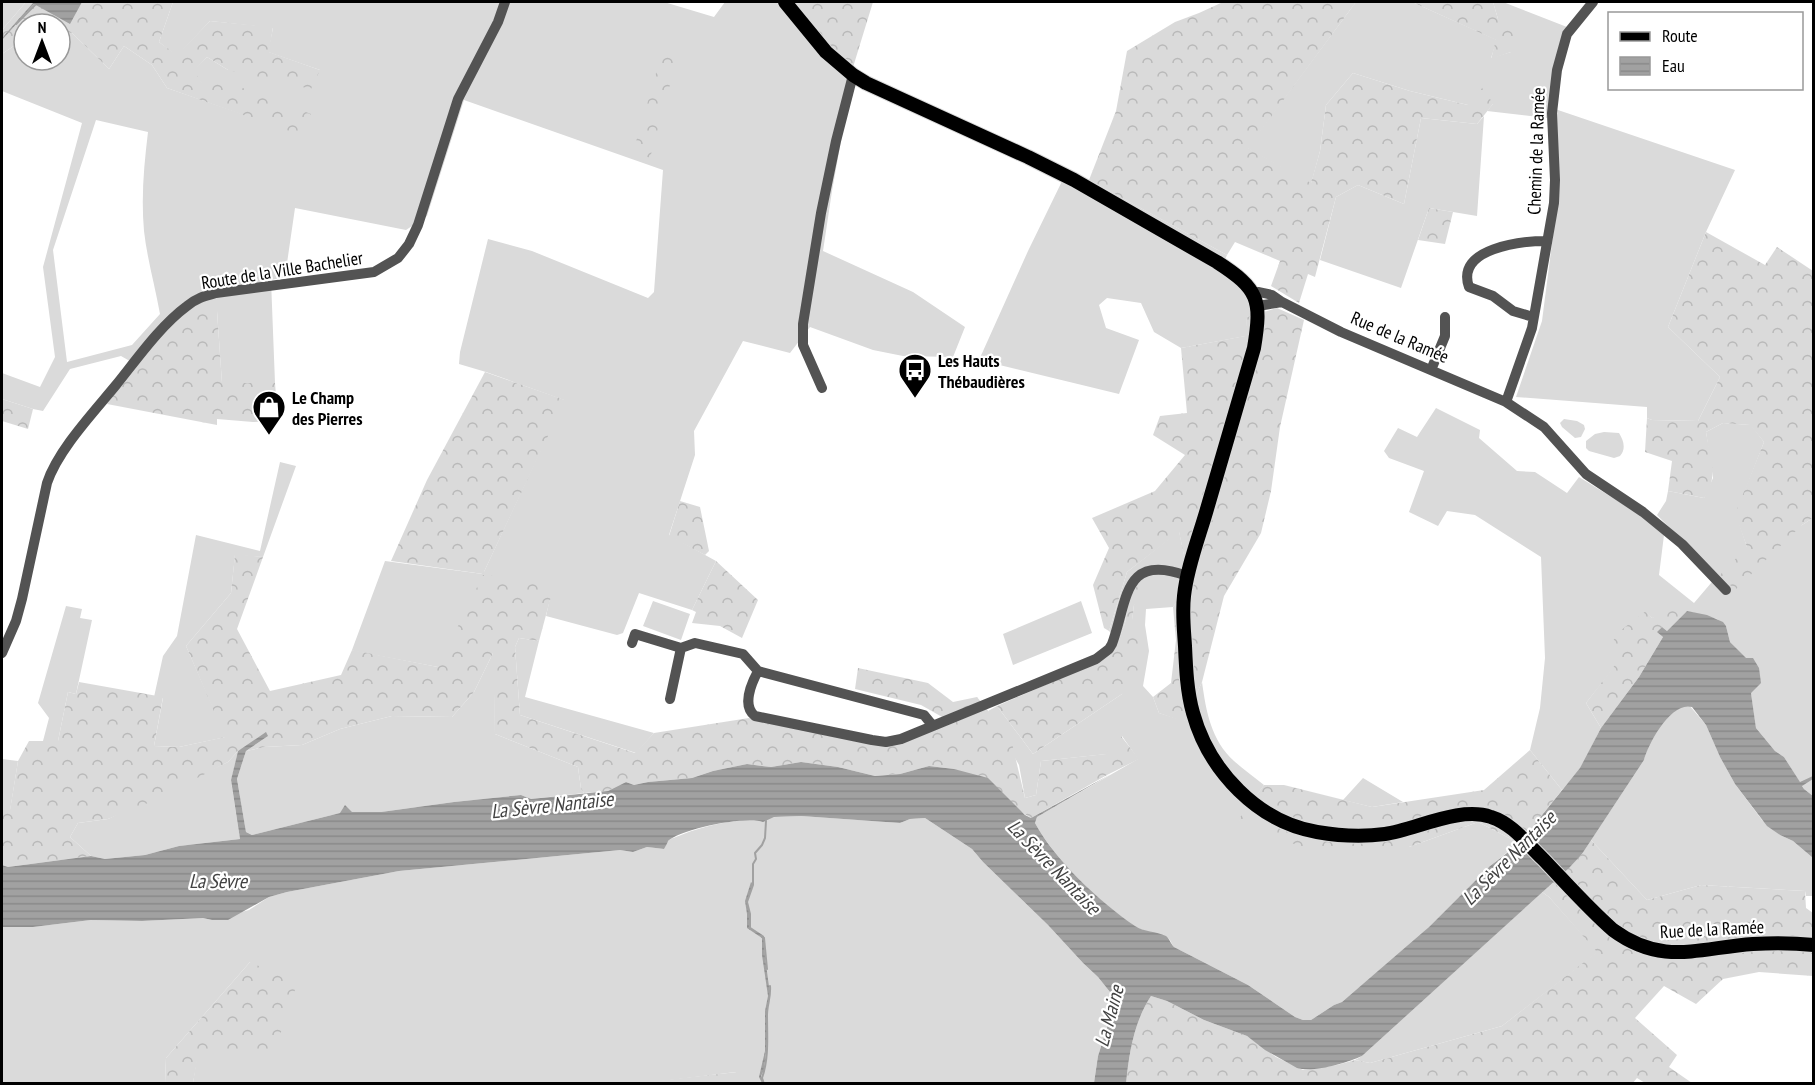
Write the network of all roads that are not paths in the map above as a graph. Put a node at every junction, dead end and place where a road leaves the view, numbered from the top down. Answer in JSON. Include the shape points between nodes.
{"nodes":[{"id":1,"x":505,"y":2,"type":"edge"},
{"id":2,"x":785,"y":2,"type":"edge"},
{"id":3,"x":1593,"y":2,"type":"edge"},
{"id":4,"x":853,"y":75,"type":"junction"},
{"id":5,"x":1546,"y":241,"type":"junction"},
{"id":6,"x":1256,"y":299,"type":"junction"},
{"id":7,"x":1445,"y":317,"type":"dead end"},
{"id":8,"x":1533,"y":317,"type":"junction"},
{"id":9,"x":1431,"y":370,"type":"junction"},
{"id":10,"x":822,"y":387,"type":"dead end"},
{"id":11,"x":1506,"y":402,"type":"junction"},
{"id":12,"x":1187,"y":576,"type":"junction"},
{"id":13,"x":1725,"y":590,"type":"dead end"},
{"id":14,"x":632,"y":644,"type":"dead end"},
{"id":15,"x":681,"y":648,"type":"junction"},
{"id":16,"x":2,"y":653,"type":"edge"},
{"id":17,"x":758,"y":672,"type":"junction"},
{"id":18,"x":670,"y":699,"type":"dead end"},
{"id":19,"x":933,"y":726,"type":"junction"},
{"id":20,"x":1814,"y":945,"type":"edge"}],
"edges":[{"from":1,"to":16,"type":"street","name":"Route de la Ville Bachelier","via":[[458,99],[418,225],[398,258],[374,272],[199,297],[178,313],[135,360],[52,469],[16,621]]},
{"from":2,"to":4,"type":"main road","via":[[821,47]]},
{"from":3,"to":5,"type":"street","name":"Chemin de la Ramée","via":[[1566,34],[1557,70],[1552,112],[1556,180]]},
{"from":4,"to":6,"type":"main road","via":[[1074,180],[1236,274]]},
{"from":4,"to":10,"type":"street","via":[[821,213],[803,324],[803,345]]},
{"from":5,"to":8,"type":"street","name":"Chemin de la Ramée"},
{"from":5,"to":8,"type":"street","name":"Chemin de la Ramée","via":[[1500,247],[1476,257],[1469,270],[1469,287],[1493,296],[1513,311]]},
{"from":6,"to":9,"type":"street","name":"Rue de la Ramée","via":[[1259,292],[1272,295],[1341,332]]},
{"from":6,"to":12,"type":"main road","name":"Rue de la Ramée","via":[[1254,348]]},
{"from":7,"to":9,"type":"street","via":[[1445,336]]},
{"from":8,"to":11,"type":"street","name":"Chemin de la Ramée"},
{"from":9,"to":11,"type":"street","name":"Rue de la Ramée"},
{"from":11,"to":13,"type":"street","name":"Rue de la Ramée","via":[[1544,427],[1586,474],[1675,538]]},
{"from":12,"to":19,"type":"street","via":[[1156,569],[1135,579],[1125,596],[1112,644],[1096,659]]},
{"from":12,"to":20,"type":"main road","name":"Rue de la Ramée","via":[[1183,620],[1193,714],[1202,739],[1224,775],[1250,801],[1286,822],[1331,835],[1385,834],[1471,814],[1492,817],[1514,830],[1613,930],[1653,951],[1678,953],[1777,943]]},
{"from":14,"to":15,"type":"street","via":[[635,634]]},
{"from":15,"to":17,"type":"street","via":[[695,644],[743,654]]},
{"from":15,"to":18,"type":"street"},
{"from":17,"to":19,"type":"street","via":[[924,715]]},
{"from":17,"to":19,"type":"street","via":[[748,706],[755,716],[886,742]]}]}
